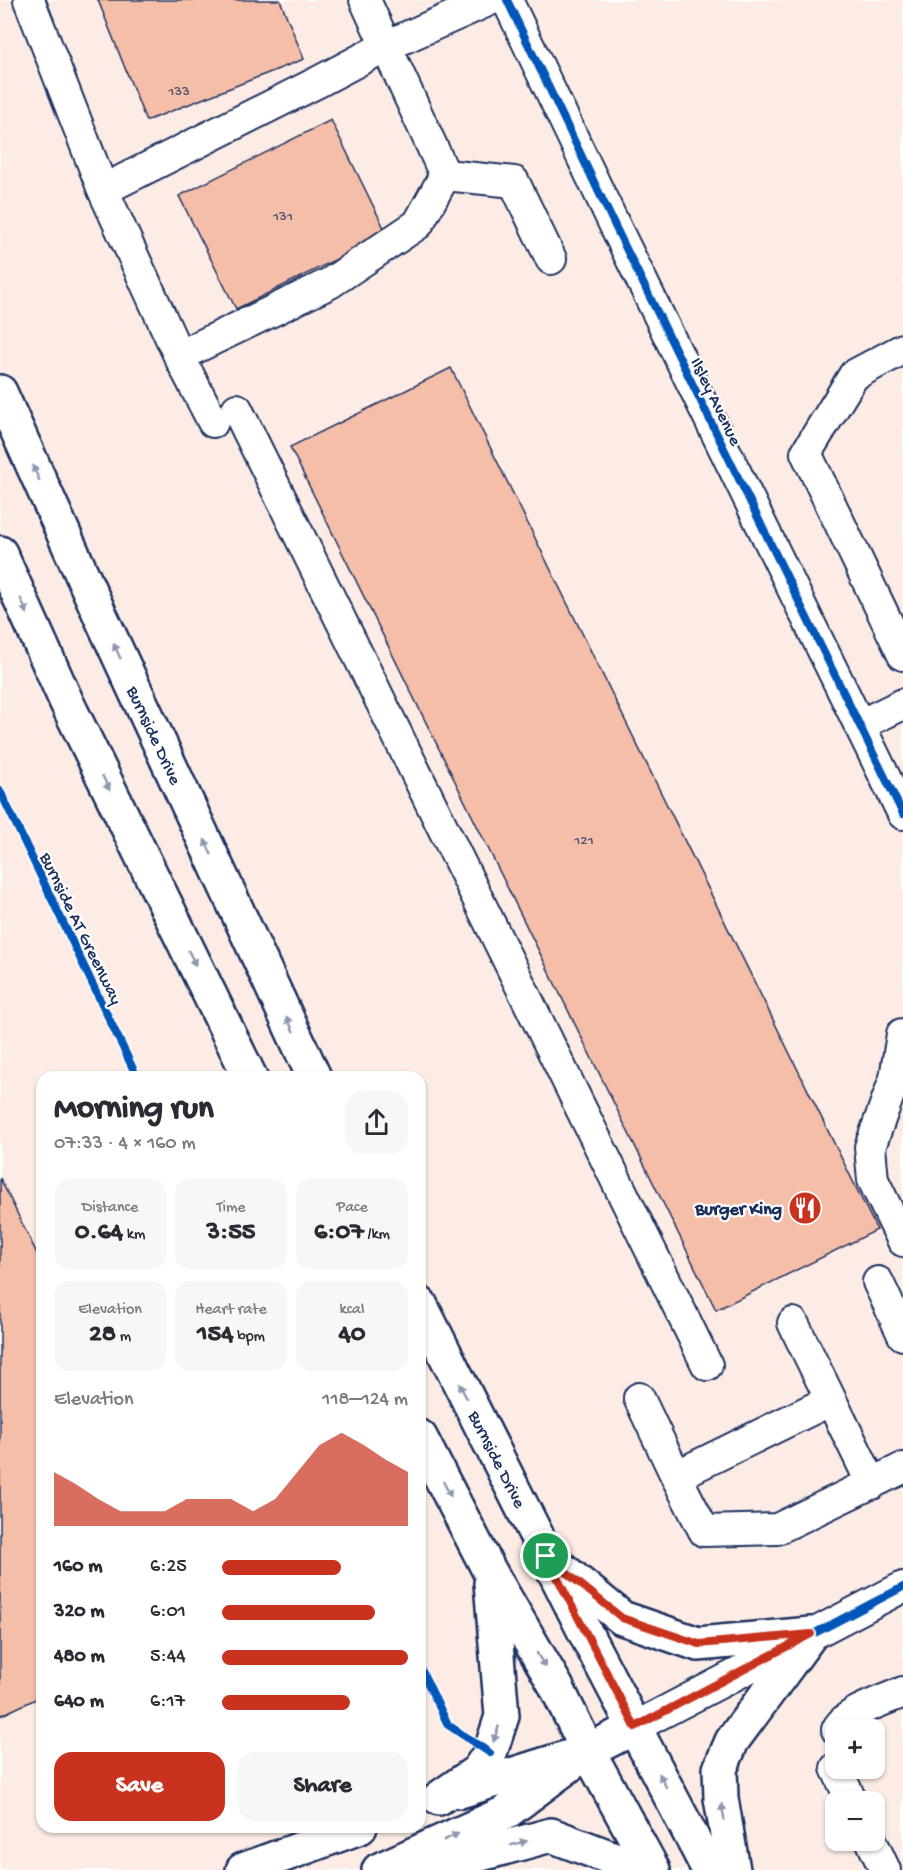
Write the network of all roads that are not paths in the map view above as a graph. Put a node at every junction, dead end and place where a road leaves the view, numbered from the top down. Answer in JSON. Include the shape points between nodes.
{"nodes":[{"id":1,"x":29,"y":0,"type":"edge"},
{"id":2,"x":365,"y":0,"type":"edge"},
{"id":3,"x":490,"y":0,"type":"edge"},
{"id":4,"x":507,"y":0,"type":"edge"},
{"id":5,"x":386,"y":46,"type":"junction"},
{"id":6,"x":445,"y":175,"type":"junction"},
{"id":7,"x":103,"y":190,"type":"junction"},
{"id":8,"x":551,"y":259,"type":"dead end"},
{"id":9,"x":903,"y":350,"type":"edge"},
{"id":10,"x":179,"y":356,"type":"junction"},
{"id":11,"x":0,"y":392,"type":"edge"},
{"id":12,"x":0,"y":553,"type":"edge"},
{"id":13,"x":903,"y":654,"type":"edge"},
{"id":14,"x":903,"y":704,"type":"edge"},
{"id":15,"x":860,"y":725,"type":"junction"},
{"id":16,"x":903,"y":814,"type":"edge"},
{"id":17,"x":902,"y":1034,"type":"edge"},
{"id":18,"x":247,"y":1071,"type":"edge"},
{"id":19,"x":312,"y":1071,"type":"edge"},
{"id":20,"x":903,"y":1242,"type":"edge"},
{"id":21,"x":878,"y":1282,"type":"dead end"},
{"id":22,"x":426,"y":1316,"type":"edge"},
{"id":23,"x":794,"y":1323,"type":"dead end"},
{"id":24,"x":903,"y":1335,"type":"edge"},
{"id":25,"x":707,"y":1365,"type":"dead end"},
{"id":26,"x":639,"y":1398,"type":"dead end"},
{"id":27,"x":831,"y":1400,"type":"junction"},
{"id":28,"x":426,"y":1449,"type":"edge"},
{"id":29,"x":903,"y":1468,"type":"edge"},
{"id":30,"x":676,"y":1476,"type":"junction"},
{"id":31,"x":872,"y":1484,"type":"junction"},
{"id":32,"x":546,"y":1556,"type":"junction"},
{"id":33,"x":490,"y":1572,"type":"junction"},
{"id":34,"x":903,"y":1587,"type":"edge"},
{"id":35,"x":811,"y":1634,"type":"junction"},
{"id":36,"x":899,"y":1703,"type":"edge"},
{"id":37,"x":846,"y":1719,"type":"edge"},
{"id":38,"x":635,"y":1727,"type":"junction"},
{"id":39,"x":588,"y":1751,"type":"junction"},
{"id":40,"x":430,"y":1801,"type":"edge"},
{"id":41,"x":344,"y":1833,"type":"edge"},
{"id":42,"x":876,"y":1851,"type":"edge"},
{"id":43,"x":243,"y":1870,"type":"edge"},
{"id":44,"x":379,"y":1870,"type":"edge"},
{"id":45,"x":422,"y":1870,"type":"edge"},
{"id":46,"x":631,"y":1870,"type":"edge"},
{"id":47,"x":653,"y":1870,"type":"edge"},
{"id":48,"x":709,"y":1870,"type":"edge"},
{"id":49,"x":733,"y":1870,"type":"edge"},
{"id":50,"x":885,"y":1870,"type":"edge"}],
"edges":[{"from":1,"to":7,"type":"street"},
{"from":2,"to":5,"type":"street"},
{"from":3,"to":5,"type":"street"},
{"from":4,"to":15,"type":"street","name":"Ilsley Avenue"},
{"from":5,"to":6,"type":"street"},
{"from":5,"to":7,"type":"street"},
{"from":6,"to":8,"type":"street","via":[[514,182]]},
{"from":6,"to":10,"type":"street","via":[[418,224],[330,283]]},
{"from":7,"to":10,"type":"street"},
{"from":9,"to":13,"type":"street","via":[[854,375],[806,453]]},
{"from":10,"to":25,"type":"street","via":[[225,416]]},
{"from":19,"to":11,"type":"main road","name":"Burnside Drive","one_way":true},
{"from":12,"to":18,"type":"main road","one_way":true,"via":[[67,703]]},
{"from":14,"to":15,"type":"street"},
{"from":15,"to":16,"type":"street","name":"Ilsley Avenue"},
{"from":17,"to":20,"type":"street","via":[[895,1078],[870,1147],[873,1180]]},
{"from":21,"to":24,"type":"street"},
{"from":32,"to":22,"type":"main road","name":"Burnside Drive","one_way":true},
{"from":23,"to":27,"type":"street"},
{"from":26,"to":30,"type":"street"},
{"from":27,"to":30,"type":"street"},
{"from":27,"to":31,"type":"street"},
{"from":28,"to":33,"type":"main road","one_way":true},
{"from":29,"to":31,"type":"street"},
{"from":30,"to":31,"type":"street","via":[[704,1531],[777,1529]]},
{"from":32,"to":35,"type":"main road","via":[[622,1618],[699,1644]]},
{"from":32,"to":38,"type":"main road","name":"Burnside Drive"},
{"from":33,"to":39,"type":"main road","one_way":true,"via":[[556,1686]]},
{"from":33,"to":40,"type":"main road","one_way":true,"via":[[502,1716],[490,1753],[478,1771]]},
{"from":34,"to":35,"type":"street"},
{"from":35,"to":38,"type":"street"},
{"from":49,"to":35,"type":"main road","one_way":true,"via":[[720,1769],[732,1741]]},
{"from":36,"to":37,"type":"street","via":[[852,1714]]},
{"from":38,"to":39,"type":"main road"},
{"from":48,"to":38,"type":"main road","name":"Burnside Drive","one_way":true},
{"from":39,"to":40,"type":"main road"},
{"from":44,"to":39,"type":"main road","one_way":true,"via":[[505,1813]]},
{"from":39,"to":47,"type":"main road"},
{"from":41,"to":43,"type":"main road"},
{"from":42,"to":50,"type":"street"},
{"from":45,"to":46,"type":"main road","one_way":true,"via":[[551,1835],[625,1863]]}]}
